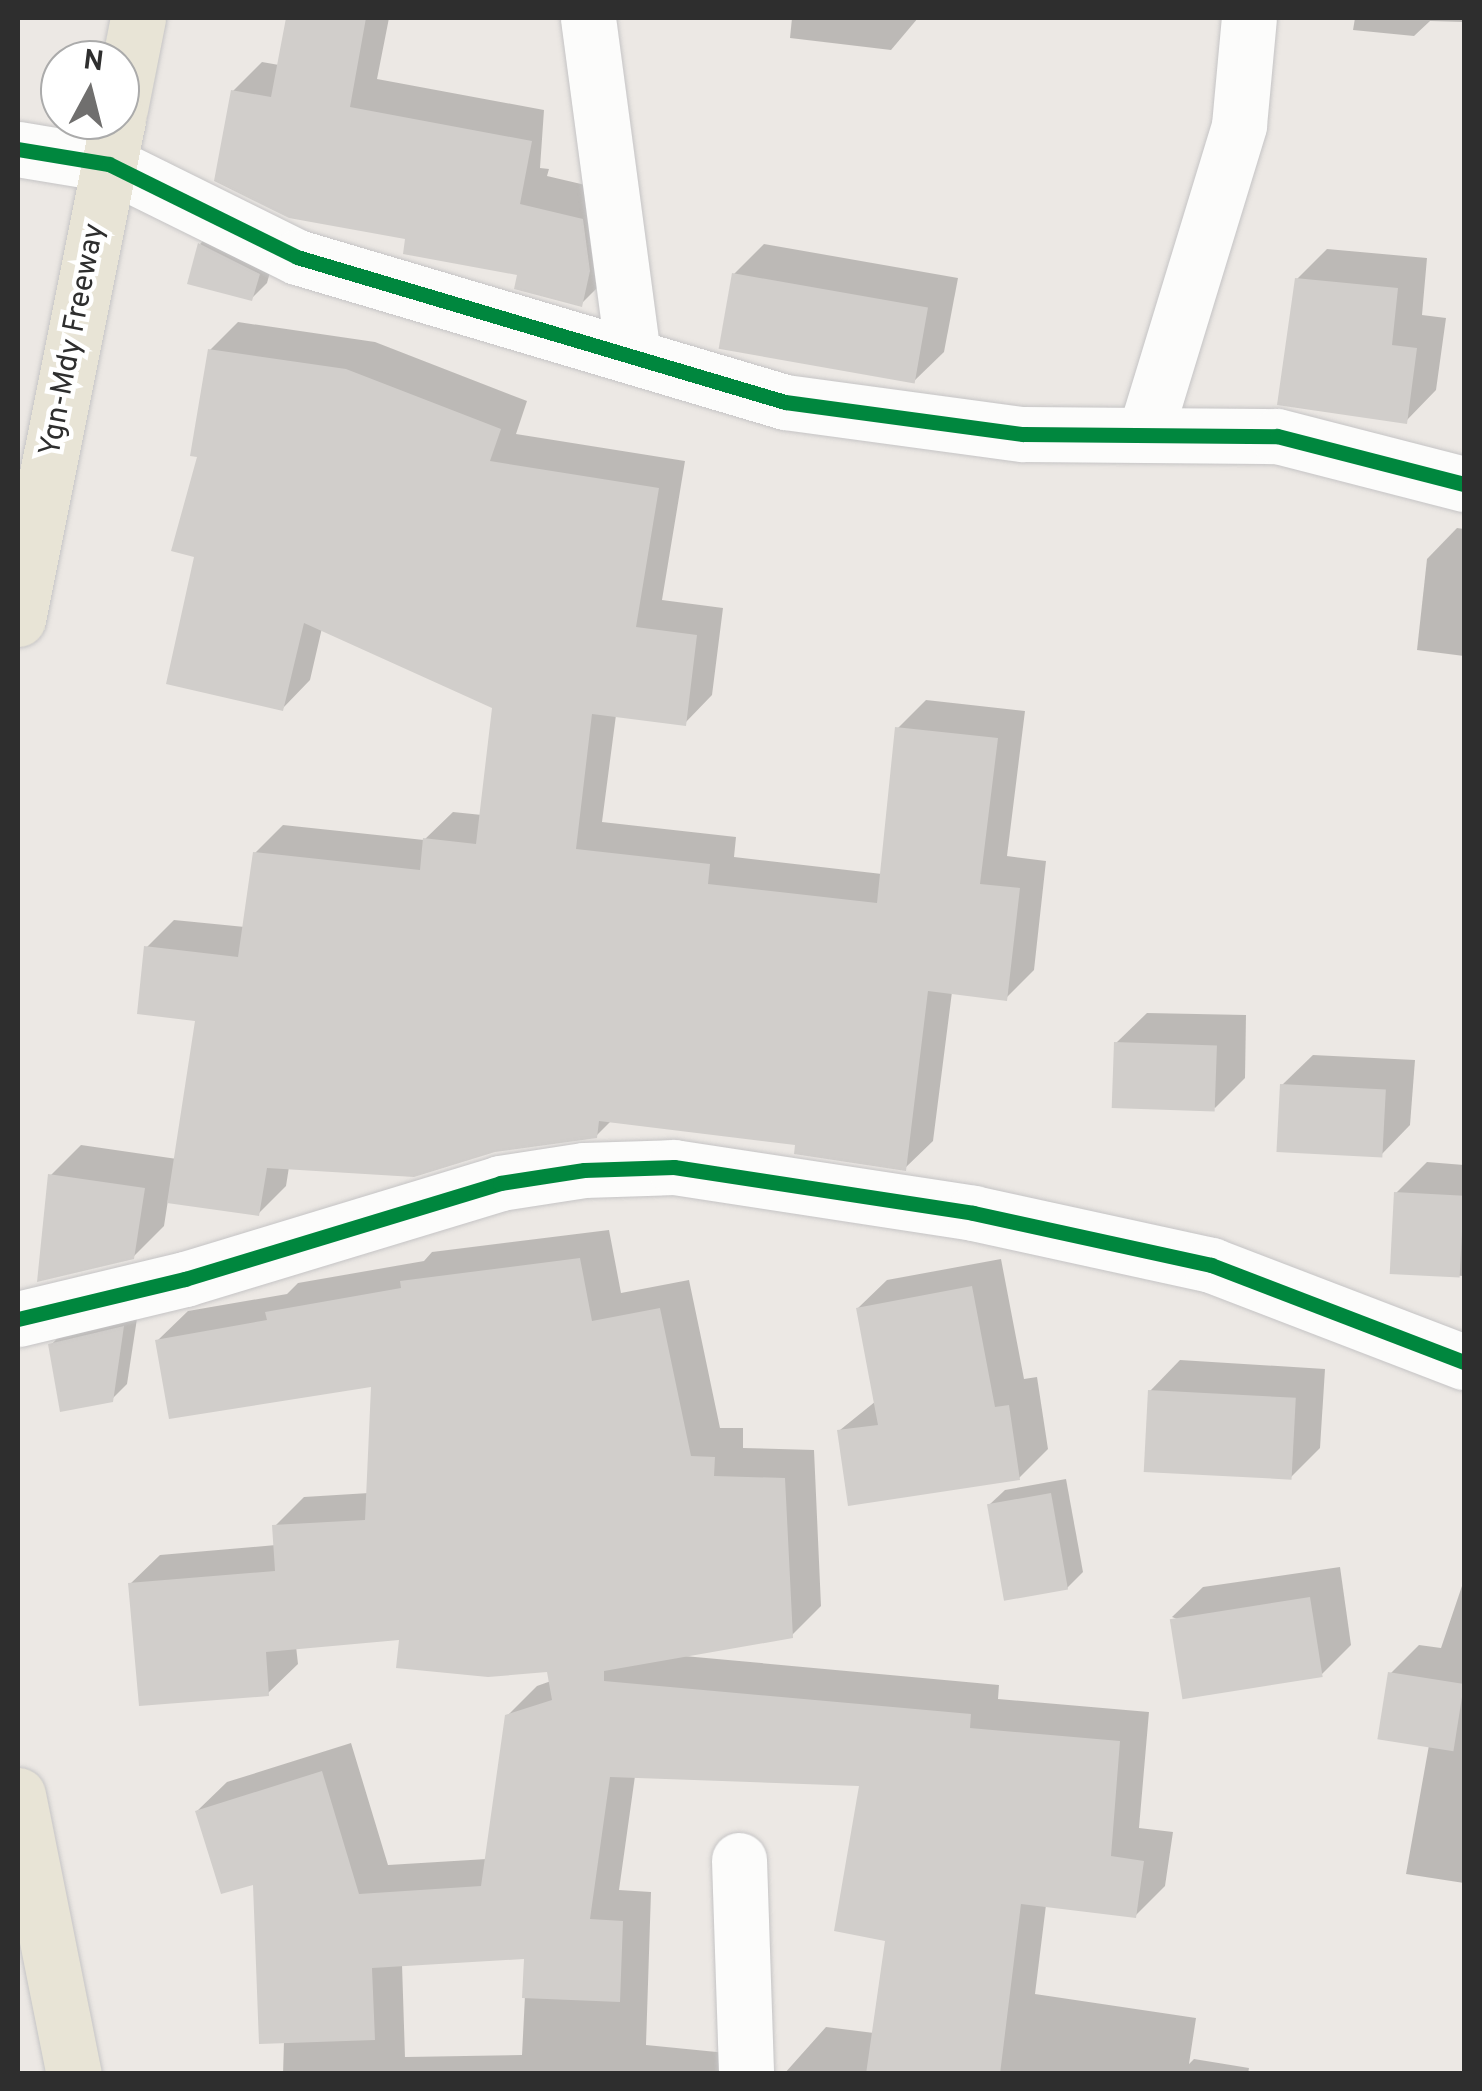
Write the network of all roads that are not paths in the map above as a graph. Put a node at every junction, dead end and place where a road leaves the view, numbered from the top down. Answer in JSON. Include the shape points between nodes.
{"nodes":[{"id":1,"x":588,"y":18,"type":"edge"},
{"id":2,"x":1250,"y":18,"type":"edge"},
{"id":3,"x":114,"y":142,"type":"edge"},
{"id":4,"x":18,"y":149,"type":"edge"},
{"id":5,"x":633,"y":354,"type":"junction"},
{"id":6,"x":1146,"y":430,"type":"junction"},
{"id":7,"x":1464,"y":484,"type":"edge"},
{"id":8,"x":18,"y":618,"type":"edge"},
{"id":9,"x":18,"y":1319,"type":"edge"},
{"id":10,"x":1464,"y":1362,"type":"edge"},
{"id":11,"x":18,"y":1795,"type":"edge"},
{"id":12,"x":739,"y":1860,"type":"dead end"},
{"id":13,"x":74,"y":2074,"type":"edge"},
{"id":14,"x":746,"y":2074,"type":"edge"}],
"edges":[{"from":1,"to":5,"type":"street"},
{"from":2,"to":6,"type":"street","via":[[1238,125]]},
{"from":3,"to":4,"type":"street"},
{"from":3,"to":5,"type":"street","via":[[297,256]]},
{"from":3,"to":8,"type":"main road","name":"Ygn-Mdy Freeway"},
{"from":5,"to":6,"type":"street","via":[[785,402],[919,425],[1024,434]]},
{"from":6,"to":7,"type":"street","via":[[1277,436]]},
{"from":9,"to":10,"type":"street","via":[[184,1279],[500,1183],[584,1170],[674,1168],[973,1213],[1211,1266]]},
{"from":11,"to":13,"type":"main road"},
{"from":12,"to":14,"type":"street"}]}
